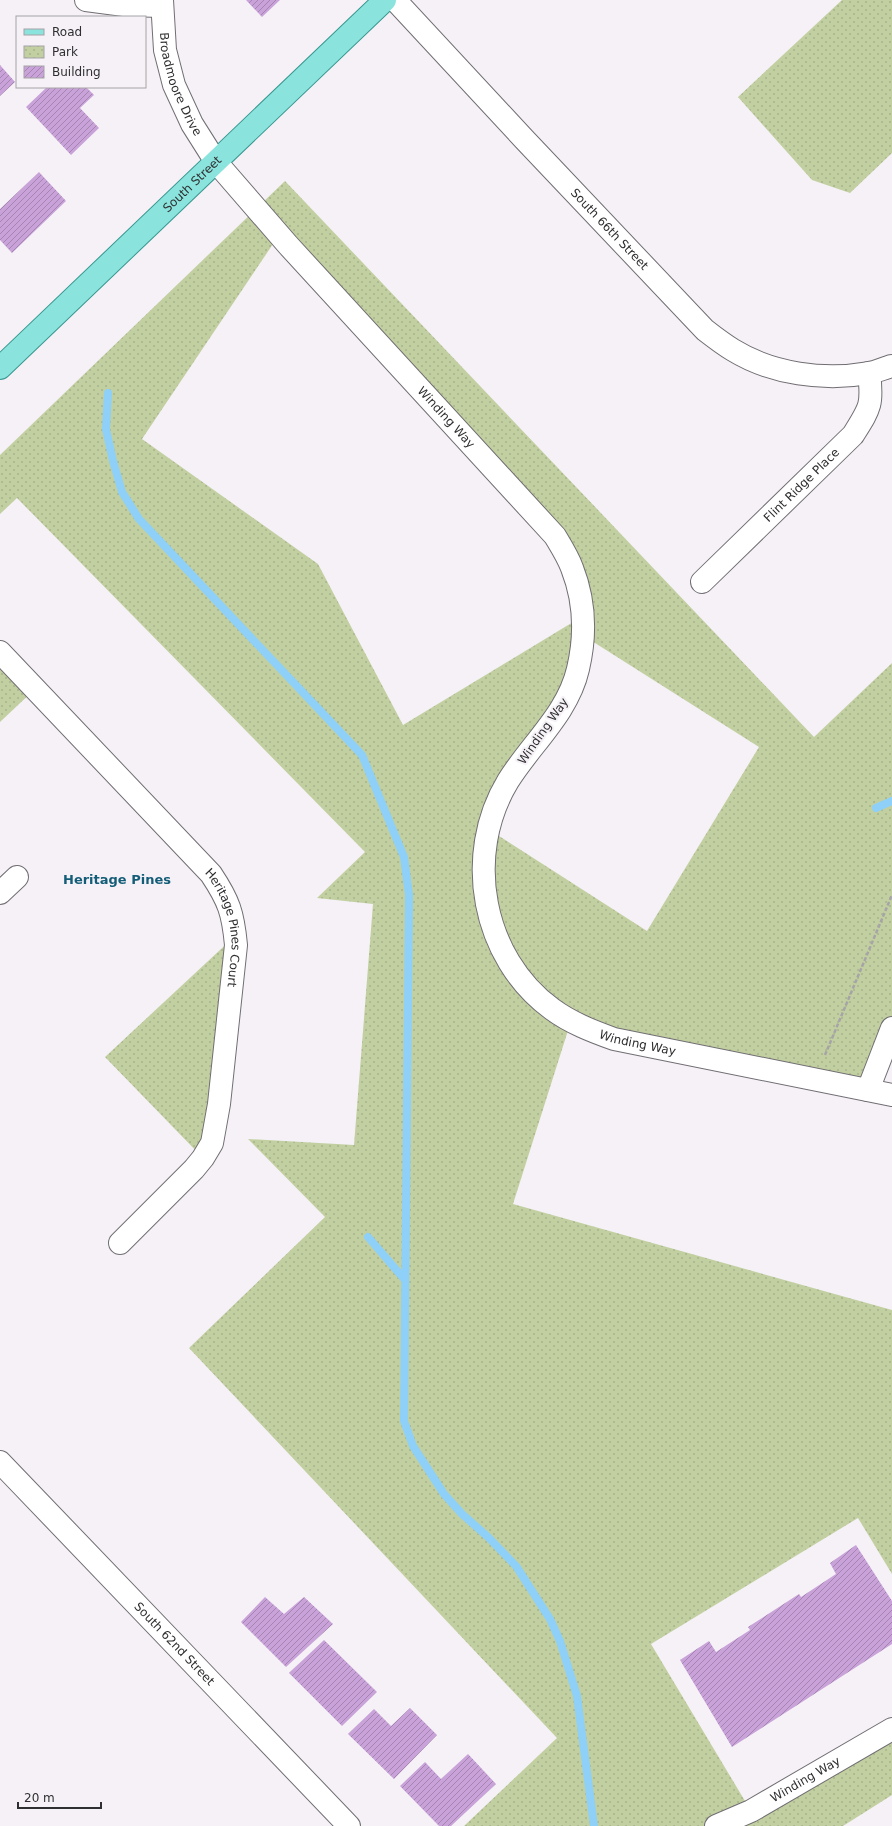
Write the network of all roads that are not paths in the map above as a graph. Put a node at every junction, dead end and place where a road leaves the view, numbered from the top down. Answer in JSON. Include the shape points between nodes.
{"nodes":[{"id":1,"x":86,"y":0,"type":"edge"},
{"id":2,"x":385,"y":0,"type":"edge"},
{"id":3,"x":395,"y":0,"type":"edge"},
{"id":4,"x":162,"y":3,"type":"edge"},
{"id":5,"x":216,"y":162,"type":"junction"},
{"id":6,"x":892,"y":366,"type":"edge"},
{"id":7,"x":0,"y":368,"type":"edge"},
{"id":8,"x":869,"y":373,"type":"junction"},
{"id":9,"x":702,"y":582,"type":"dead end"},
{"id":10,"x":2,"y":657,"type":"edge"},
{"id":11,"x":17,"y":877,"type":"dead end"},
{"id":12,"x":0,"y":893,"type":"edge"},
{"id":13,"x":892,"y":1028,"type":"edge"},
{"id":14,"x":868,"y":1090,"type":"junction"},
{"id":15,"x":892,"y":1095,"type":"edge"},
{"id":16,"x":120,"y":1243,"type":"dead end"},
{"id":17,"x":0,"y":1462,"type":"edge"},
{"id":18,"x":892,"y":1729,"type":"edge"},
{"id":19,"x":349,"y":1826,"type":"edge"},
{"id":20,"x":716,"y":1826,"type":"edge"}],
"edges":[{"from":1,"to":4,"type":"street","via":[[124,5]]},
{"from":2,"to":5,"type":"main road","name":"South Street"},
{"from":3,"to":8,"type":"street","name":"South 66th Street","via":[[705,330],[733,350],[758,362],[798,374],[828,376]]},
{"from":4,"to":5,"type":"street","name":"Broadmoore Drive","via":[[165,50],[174,85],[192,124]]},
{"from":5,"to":7,"type":"main road","name":"South Street"},
{"from":5,"to":14,"type":"street","name":"Winding Way","via":[[288,245],[555,536],[572,567],[582,601],[583,626],[578,670],[568,695],[555,717],[508,781],[496,805],[488,830],[483,864],[485,899],[494,933],[510,964],[526,985],[552,1009],[582,1027],[614,1039]]},
{"from":6,"to":8,"type":"street","name":"South 66th Street"},
{"from":8,"to":9,"type":"street","name":"Flint Ridge Place","via":[[872,396],[867,413],[853,435]]},
{"from":10,"to":16,"type":"street","name":"Heritage Pines Court","via":[[211,874],[225,895],[234,920],[236,946],[219,1104],[212,1143],[194,1169]]},
{"from":11,"to":12,"type":"street"},
{"from":13,"to":14,"type":"street"},
{"from":14,"to":15,"type":"street","name":"Winding Way"},
{"from":17,"to":19,"type":"street","name":"South 62nd Street"},
{"from":18,"to":20,"type":"street","name":"Winding Way","via":[[751,1811]]}]}
